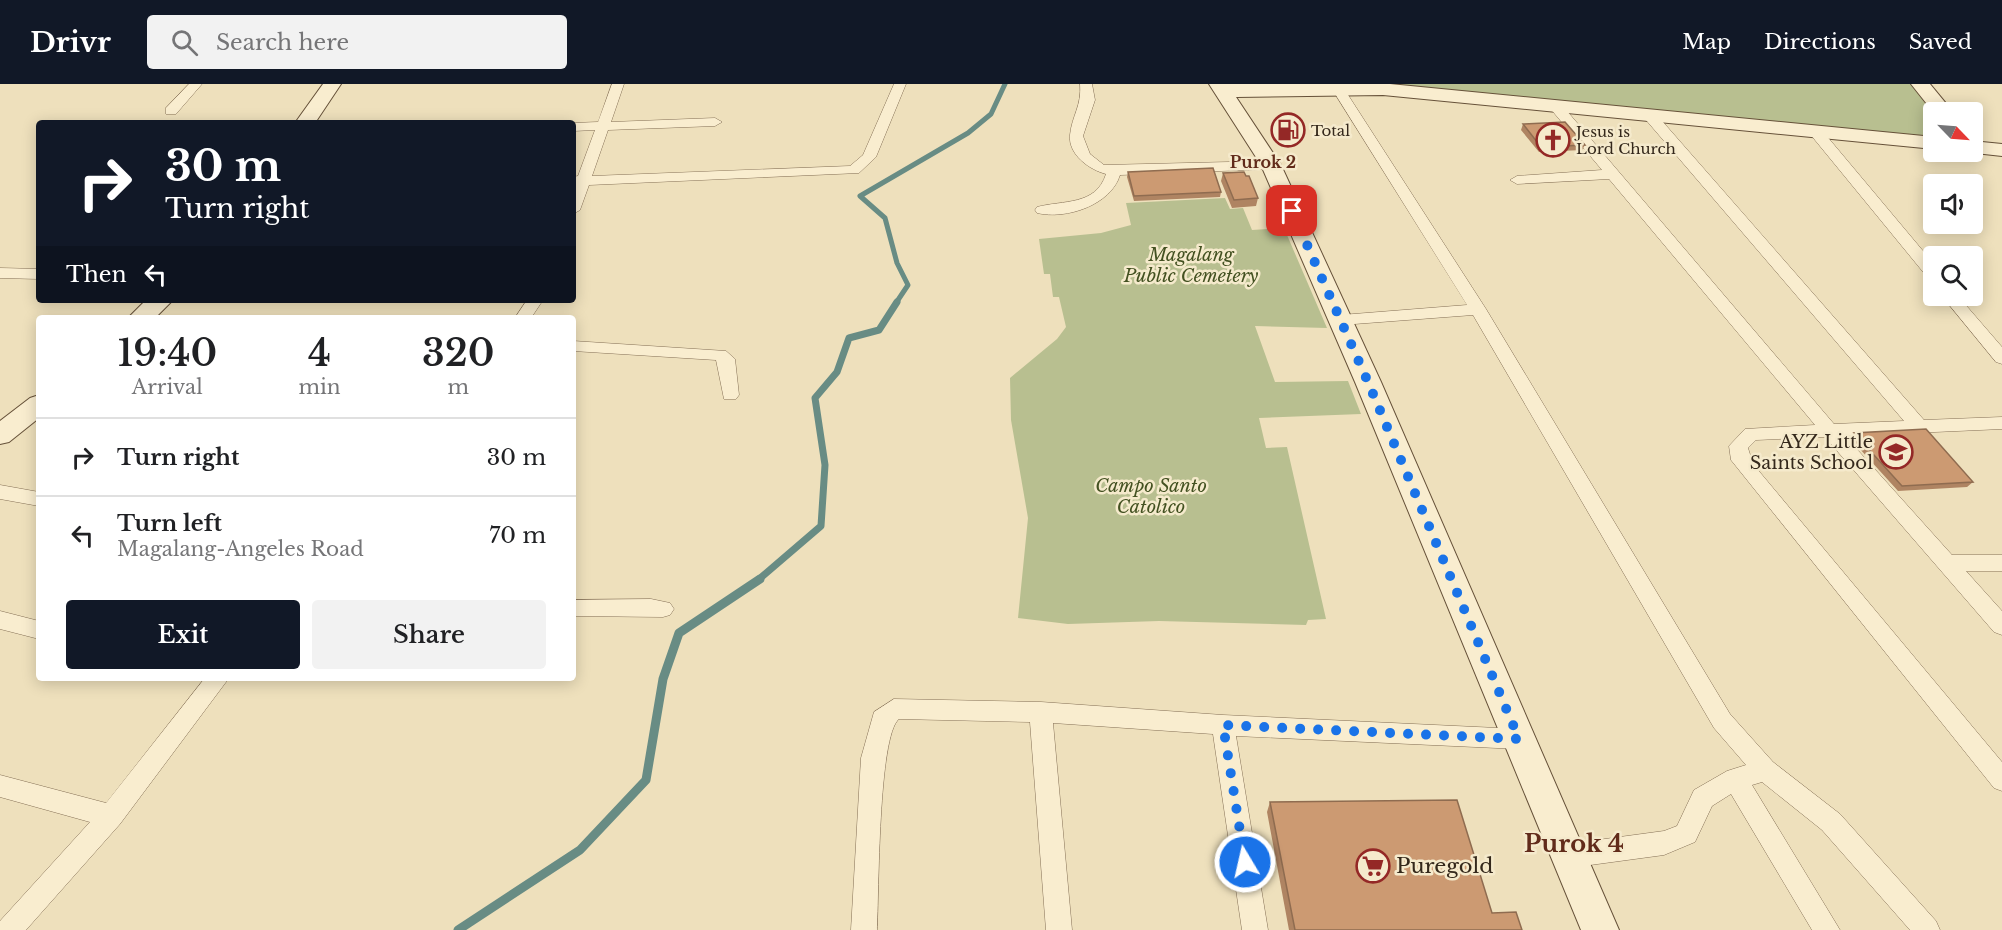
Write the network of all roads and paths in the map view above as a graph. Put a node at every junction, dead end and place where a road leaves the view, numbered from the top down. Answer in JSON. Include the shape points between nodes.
{"nodes":[{"id":1,"x":196,"y":84,"type":"edge"},
{"id":2,"x":332,"y":84,"type":"edge"},
{"id":3,"x":618,"y":84,"type":"edge"},
{"id":4,"x":900,"y":84,"type":"edge"},
{"id":5,"x":1086,"y":84,"type":"edge"},
{"id":6,"x":1920,"y":84,"type":"edge"},
{"id":7,"x":1336,"y":86,"type":"edge"},
{"id":8,"x":1221,"y":88,"type":"edge"},
{"id":9,"x":1935,"y":102,"type":"edge"},
{"id":10,"x":1556,"y":107,"type":"junction"},
{"id":11,"x":171,"y":111,"type":"dead end"},
{"id":12,"x":1651,"y":117,"type":"junction"},
{"id":13,"x":307,"y":120,"type":"edge"},
{"id":14,"x":715,"y":122,"type":"dead end"},
{"id":15,"x":576,"y":126,"type":"edge"},
{"id":16,"x":603,"y":126,"type":"junction"},
{"id":17,"x":1815,"y":131,"type":"junction"},
{"id":18,"x":1923,"y":142,"type":"edge"},
{"id":19,"x":1983,"y":148,"type":"edge"},
{"id":20,"x":2002,"y":150,"type":"edge"},
{"id":21,"x":1271,"y":165,"type":"junction"},
{"id":22,"x":1114,"y":171,"type":"junction"},
{"id":23,"x":1613,"y":174,"type":"junction"},
{"id":24,"x":1517,"y":180,"type":"dead end"},
{"id":25,"x":579,"y":181,"type":"edge"},
{"id":26,"x":1042,"y":210,"type":"dead end"},
{"id":27,"x":1923,"y":262,"type":"edge"},
{"id":28,"x":0,"y":273,"type":"edge"},
{"id":29,"x":36,"y":274,"type":"edge"},
{"id":30,"x":158,"y":303,"type":"edge"},
{"id":31,"x":1958,"y":306,"type":"edge"},
{"id":32,"x":1478,"y":309,"type":"junction"},
{"id":33,"x":144,"y":315,"type":"edge"},
{"id":34,"x":1341,"y":320,"type":"junction"},
{"id":35,"x":576,"y":346,"type":"edge"},
{"id":36,"x":2002,"y":358,"type":"edge"},
{"id":37,"x":730,"y":395,"type":"dead end"},
{"id":38,"x":36,"y":406,"type":"edge"},
{"id":39,"x":2002,"y":423,"type":"edge"},
{"id":40,"x":1920,"y":427,"type":"junction"},
{"id":41,"x":1830,"y":431,"type":"junction"},
{"id":42,"x":0,"y":435,"type":"edge"},
{"id":43,"x":0,"y":492,"type":"edge"},
{"id":44,"x":36,"y":499,"type":"edge"},
{"id":45,"x":1949,"y":563,"type":"junction"},
{"id":46,"x":2002,"y":563,"type":"edge"},
{"id":47,"x":576,"y":608,"type":"edge"},
{"id":48,"x":663,"y":609,"type":"dead end"},
{"id":49,"x":0,"y":620,"type":"edge"},
{"id":50,"x":2002,"y":626,"type":"edge"},
{"id":51,"x":36,"y":629,"type":"edge"},
{"id":52,"x":212,"y":681,"type":"edge"},
{"id":53,"x":1041,"y":712,"type":"junction"},
{"id":54,"x":1223,"y":725,"type":"junction"},
{"id":55,"x":1519,"y":739,"type":"junction"},
{"id":56,"x":1765,"y":770,"type":"junction"},
{"id":57,"x":1736,"y":779,"type":"junction"},
{"id":58,"x":2002,"y":780,"type":"edge"},
{"id":59,"x":0,"y":786,"type":"edge"},
{"id":60,"x":111,"y":816,"type":"junction"},
{"id":61,"x":1568,"y":856,"type":"junction"},
{"id":62,"x":9,"y":930,"type":"edge"},
{"id":63,"x":864,"y":930,"type":"edge"},
{"id":64,"x":1059,"y":930,"type":"edge"},
{"id":65,"x":1256,"y":930,"type":"edge"},
{"id":66,"x":1600,"y":930,"type":"edge"},
{"id":67,"x":1827,"y":930,"type":"edge"},
{"id":68,"x":1927,"y":930,"type":"edge"}],
"edges":[{"from":1,"to":11,"type":"street"},
{"from":2,"to":13,"type":"street"},
{"from":3,"to":16,"type":"street"},
{"from":4,"to":25,"type":"street","via":[[868,157],[854,170]]},
{"from":5,"to":22,"type":"street","via":[[1088,100],[1077,126],[1077,141],[1095,167]]},
{"from":6,"to":9,"type":"street"},
{"from":7,"to":8,"type":"street"},
{"from":7,"to":10,"type":"street"},
{"from":7,"to":32,"type":"street"},
{"from":8,"to":21,"type":"street"},
{"from":10,"to":12,"type":"street"},
{"from":10,"to":23,"type":"street"},
{"from":12,"to":17,"type":"street"},
{"from":12,"to":40,"type":"street"},
{"from":14,"to":16,"type":"street"},
{"from":15,"to":16,"type":"street"},
{"from":16,"to":25,"type":"street"},
{"from":17,"to":18,"type":"street"},
{"from":17,"to":27,"type":"street"},
{"from":19,"to":20,"type":"street"},
{"from":21,"to":22,"type":"street"},
{"from":21,"to":34,"type":"street"},
{"from":22,"to":26,"type":"street","via":[[1108,186],[1087,205]]},
{"from":23,"to":24,"type":"street"},
{"from":23,"to":41,"type":"street"},
{"from":28,"to":29,"type":"street"},
{"from":30,"to":33,"type":"street"},
{"from":31,"to":36,"type":"street"},
{"from":32,"to":34,"type":"street"},
{"from":32,"to":56,"type":"street","via":[[1722,722]]},
{"from":34,"to":55,"type":"street"},
{"from":35,"to":37,"type":"street","via":[[720,355],[726,359]]},
{"from":38,"to":42,"type":"street"},
{"from":39,"to":40,"type":"street"},
{"from":40,"to":41,"type":"street"},
{"from":41,"to":45,"type":"street"},
{"from":41,"to":58,"type":"street","via":[[1751,434],[1738,446],[1740,460]]},
{"from":43,"to":44,"type":"street"},
{"from":45,"to":46,"type":"street"},
{"from":45,"to":50,"type":"street"},
{"from":47,"to":48,"type":"street","via":[[638,605]]},
{"from":49,"to":51,"type":"street"},
{"from":52,"to":60,"type":"street"},
{"from":53,"to":54,"type":"street"},
{"from":53,"to":63,"type":"street","via":[[905,708],[894,709],[882,719],[873,758]]},
{"from":53,"to":64,"type":"street"},
{"from":54,"to":55,"type":"street"},
{"from":54,"to":65,"type":"street"},
{"from":55,"to":61,"type":"street"},
{"from":56,"to":57,"type":"street"},
{"from":56,"to":68,"type":"street","via":[[1831,822]]},
{"from":57,"to":61,"type":"street","via":[[1703,798],[1686,834],[1664,843]]},
{"from":57,"to":67,"type":"street"},
{"from":59,"to":60,"type":"street"},
{"from":60,"to":62,"type":"street"},
{"from":61,"to":66,"type":"street"}]}
